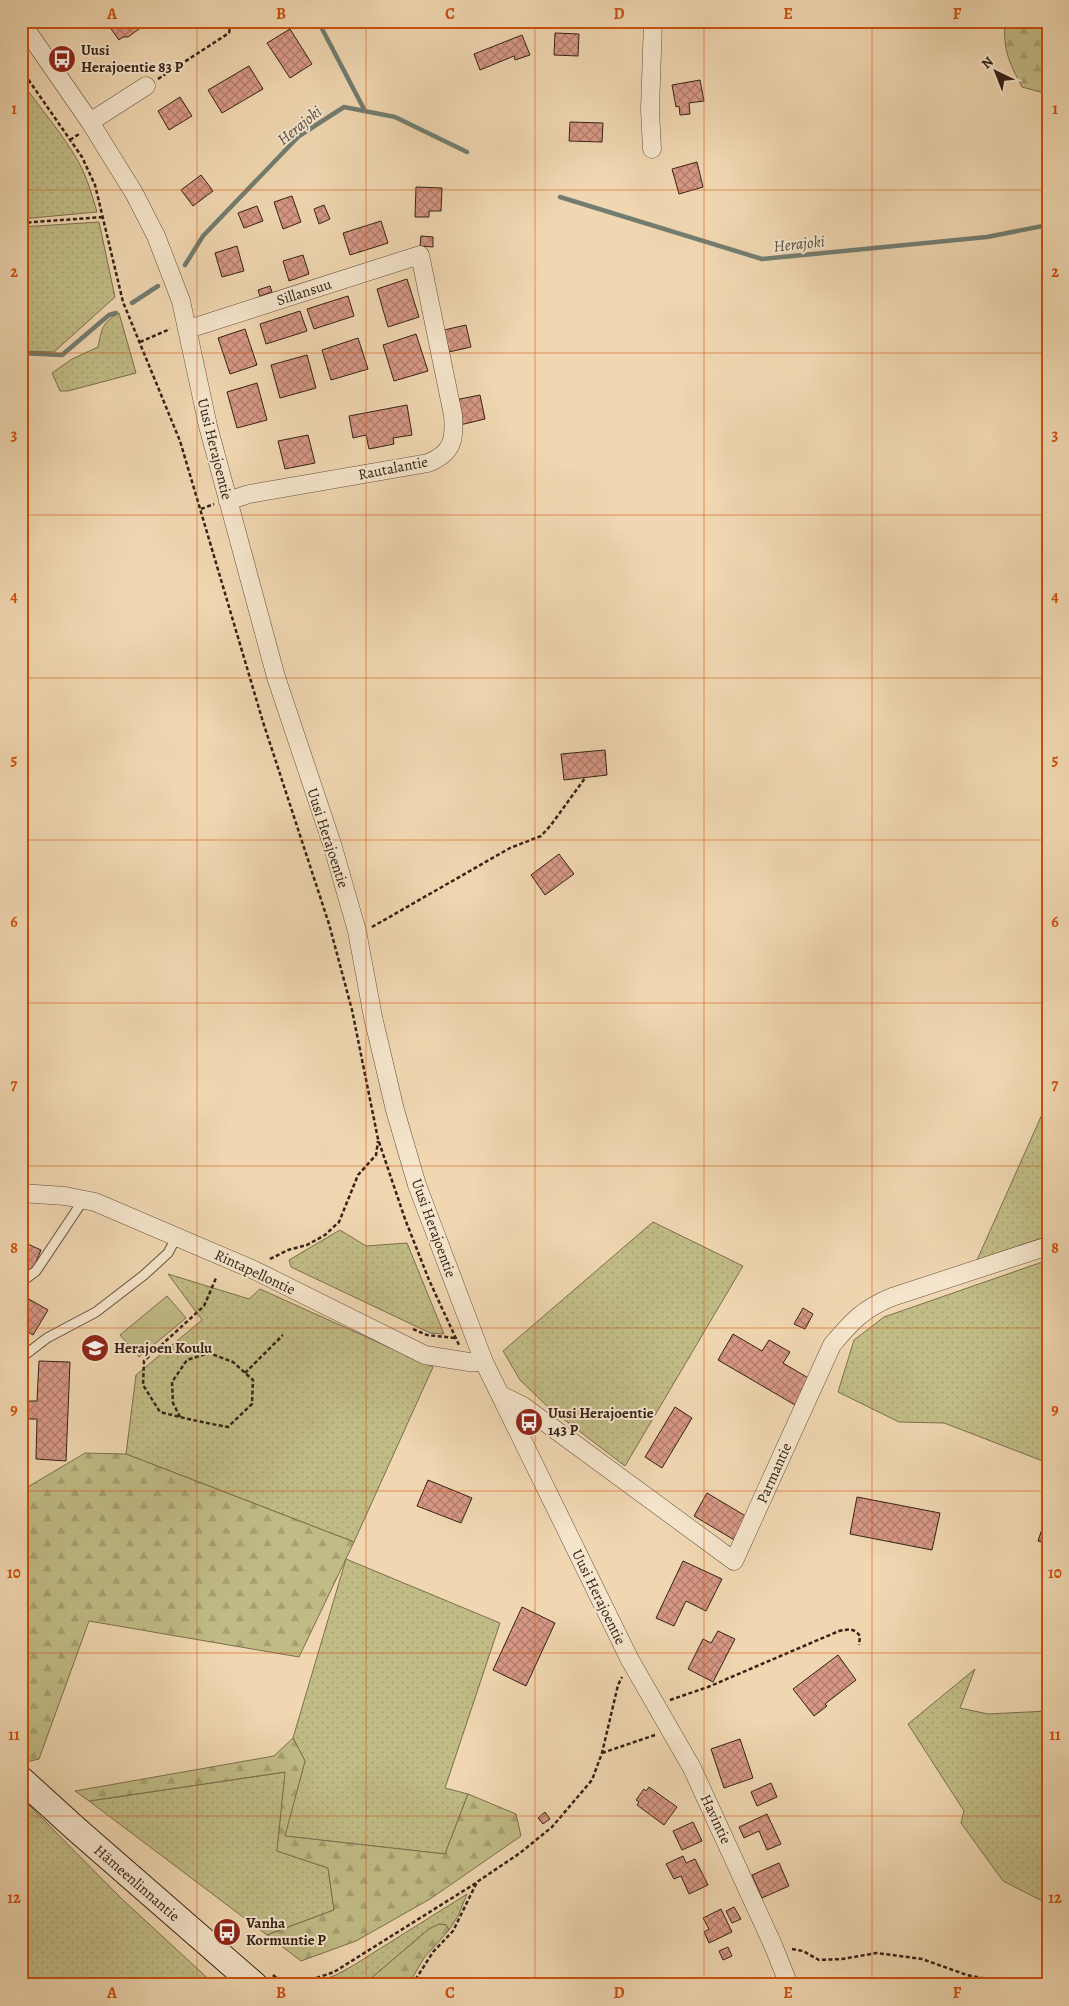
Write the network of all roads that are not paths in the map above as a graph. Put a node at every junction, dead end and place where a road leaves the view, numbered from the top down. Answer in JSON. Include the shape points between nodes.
{"nodes":[{"id":1,"x":652,"y":21,"type":"edge"},
{"id":2,"x":21,"y":22,"type":"edge"},
{"id":3,"x":146,"y":86,"type":"road end"},
{"id":4,"x":90,"y":122,"type":"junction"},
{"id":5,"x":652,"y":149,"type":"dead end"},
{"id":6,"x":420,"y":255,"type":"joint"},
{"id":7,"x":187,"y":328,"type":"junction"},
{"id":8,"x":228,"y":501,"type":"junction"},
{"id":9,"x":21,"y":1193,"type":"edge"},
{"id":10,"x":84,"y":1199,"type":"junction"},
{"id":11,"x":177,"y":1236,"type":"junction"},
{"id":12,"x":1048,"y":1246,"type":"edge"},
{"id":13,"x":21,"y":1282,"type":"edge"},
{"id":14,"x":21,"y":1358,"type":"edge"},
{"id":15,"x":476,"y":1362,"type":"junction"},
{"id":16,"x":501,"y":1395,"type":"junction"},
{"id":17,"x":630,"y":1660,"type":"joint"},
{"id":18,"x":21,"y":1779,"type":"edge"},
{"id":19,"x":264,"y":1980,"type":"edge"},
{"id":20,"x":789,"y":1985,"type":"edge"}],
"edges":[{"from":1,"to":5,"type":"street"},
{"from":2,"to":4,"type":"street","name":"Uusi Herajoentie"},
{"from":3,"to":4,"type":"street"},
{"from":4,"to":7,"type":"street","name":"Uusi Herajoentie","via":[[134,193],[156,236],[181,301]]},
{"from":6,"to":7,"type":"street","name":"Sillansuu"},
{"from":6,"to":8,"type":"street","name":"Rautalantie","via":[[453,414],[454,429],[448,451],[428,463],[249,494]]},
{"from":7,"to":8,"type":"street","name":"Uusi Herajoentie"},
{"from":8,"to":15,"type":"street","name":"Uusi Herajoentie","via":[[276,677],[332,844],[357,931],[373,1017],[417,1185]]},
{"from":9,"to":10,"type":"street","name":"Rintapellontie"},
{"from":10,"to":11,"type":"street","name":"Rintapellontie"},
{"from":10,"to":13,"type":"lane","via":[[36,1271]]},
{"from":11,"to":14,"type":"lane","via":[[168,1253],[144,1275],[96,1312],[47,1338]]},
{"from":11,"to":15,"type":"street","name":"Rintapellontie","via":[[254,1270],[425,1356]]},
{"from":12,"to":16,"type":"street","name":"Parmantie","via":[[892,1297],[873,1305],[852,1320],[832,1344],[734,1561],[524,1406]]},
{"from":15,"to":16,"type":"street","name":"Uusi Herajoentie"},
{"from":16,"to":17,"type":"street","name":"Uusi Herajoentie"},
{"from":17,"to":20,"type":"street","name":"Havintie","via":[[692,1768]]},
{"from":18,"to":19,"type":"main road","name":"Hämeenlinnantie","via":[[76,1829]]}]}
